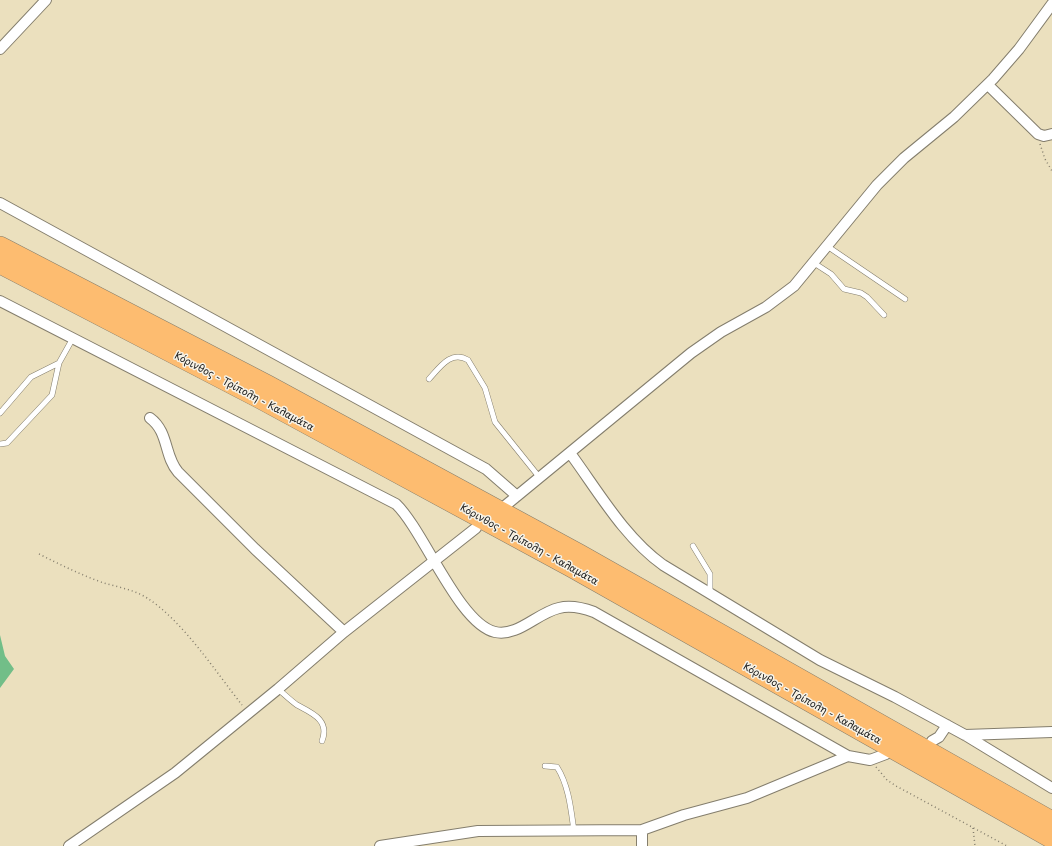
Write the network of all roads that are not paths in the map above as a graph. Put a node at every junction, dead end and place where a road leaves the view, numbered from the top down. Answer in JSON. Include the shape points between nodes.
{"nodes":[{"id":1,"x":46,"y":0,"type":"edge"},
{"id":2,"x":1052,"y":4,"type":"edge"},
{"id":3,"x":0,"y":49,"type":"edge"},
{"id":4,"x":988,"y":85,"type":"junction"},
{"id":5,"x":1052,"y":134,"type":"edge"},
{"id":6,"x":0,"y":203,"type":"edge"},
{"id":7,"x":0,"y":243,"type":"edge"},
{"id":8,"x":827,"y":246,"type":"junction"},
{"id":9,"x":8,"y":250,"type":"edge"},
{"id":10,"x":814,"y":263,"type":"junction"},
{"id":11,"x":0,"y":264,"type":"edge"},
{"id":12,"x":905,"y":299,"type":"dead end"},
{"id":13,"x":0,"y":302,"type":"edge"},
{"id":14,"x":884,"y":314,"type":"dead end"},
{"id":15,"x":73,"y":338,"type":"junction"},
{"id":16,"x":59,"y":363,"type":"junction"},
{"id":17,"x":429,"y":378,"type":"dead end"},
{"id":18,"x":0,"y":413,"type":"edge"},
{"id":19,"x":150,"y":418,"type":"dead end"},
{"id":20,"x":0,"y":444,"type":"edge"},
{"id":21,"x":570,"y":453,"type":"junction"},
{"id":22,"x":540,"y":478,"type":"junction"},
{"id":23,"x":517,"y":496,"type":"junction"},
{"id":24,"x":506,"y":505,"type":"dead end"},
{"id":25,"x":476,"y":528,"type":"dead end"},
{"id":26,"x":693,"y":546,"type":"dead end"},
{"id":27,"x":434,"y":561,"type":"junction"},
{"id":28,"x":710,"y":592,"type":"junction"},
{"id":29,"x":344,"y":632,"type":"junction"},
{"id":30,"x":278,"y":689,"type":"junction"},
{"id":31,"x":947,"y":725,"type":"junction"},
{"id":32,"x":1052,"y":732,"type":"edge"},
{"id":33,"x":965,"y":735,"type":"junction"},
{"id":34,"x":322,"y":741,"type":"dead end"},
{"id":35,"x":932,"y":741,"type":"dead end"},
{"id":36,"x":886,"y":754,"type":"dead end"},
{"id":37,"x":848,"y":756,"type":"junction"},
{"id":38,"x":545,"y":766,"type":"dead end"},
{"id":39,"x":1052,"y":788,"type":"edge"},
{"id":40,"x":1052,"y":821,"type":"edge"},
{"id":41,"x":642,"y":830,"type":"junction"},
{"id":42,"x":574,"y":831,"type":"junction"},
{"id":43,"x":1052,"y":839,"type":"edge"},
{"id":44,"x":69,"y":846,"type":"edge"},
{"id":45,"x":380,"y":846,"type":"edge"},
{"id":46,"x":642,"y":846,"type":"edge"}],
"edges":[{"from":1,"to":3,"type":"street"},
{"from":2,"to":4,"type":"street","via":[[1019,49]]},
{"from":4,"to":5,"type":"street","via":[[1039,135]]},
{"from":4,"to":8,"type":"street","via":[[888,173]]},
{"from":6,"to":23,"type":"street","via":[[486,470]]},
{"from":7,"to":9,"type":"highway","name":"Κόρινθος - Τρίπολη - Καλαμάτα"},
{"from":8,"to":10,"type":"street"},
{"from":8,"to":12,"type":"lane"},
{"from":9,"to":40,"type":"highway","name":"Κόρινθος - Τρίπολη - Καλαμάτα","via":[[268,385],[580,554]]},
{"from":10,"to":14,"type":"lane","via":[[831,274],[844,289],[867,297]]},
{"from":10,"to":21,"type":"street","via":[[794,286],[777,300],[721,332],[691,353]]},
{"from":11,"to":43,"type":"highway","name":"Κόρινθος - Τρίπολη - Καλαμάτα","via":[[260,399],[572,568]]},
{"from":13,"to":15,"type":"street"},
{"from":15,"to":16,"type":"lane"},
{"from":15,"to":27,"type":"street","via":[[387,498],[408,518]]},
{"from":16,"to":18,"type":"lane","via":[[31,377]]},
{"from":16,"to":20,"type":"lane","via":[[52,395],[7,443]]},
{"from":17,"to":22,"type":"lane","via":[[452,357],[458,356],[468,360],[485,388],[495,422]]},
{"from":19,"to":29,"type":"street","via":[[163,434],[170,459],[178,472],[255,549]]},
{"from":21,"to":22,"type":"street"},
{"from":21,"to":28,"type":"street","via":[[641,547],[663,565]]},
{"from":22,"to":23,"type":"street"},
{"from":23,"to":24,"type":"street"},
{"from":25,"to":27,"type":"street"},
{"from":26,"to":28,"type":"lane","via":[[710,574]]},
{"from":27,"to":29,"type":"street"},
{"from":27,"to":37,"type":"street","via":[[466,609],[485,628],[495,632],[514,630],[559,607],[581,608],[594,612]]},
{"from":28,"to":31,"type":"street","via":[[820,660]]},
{"from":29,"to":30,"type":"street"},
{"from":30,"to":34,"type":"lane","via":[[290,700],[319,718],[324,732]]},
{"from":30,"to":44,"type":"street","via":[[175,773]]},
{"from":31,"to":33,"type":"street"},
{"from":31,"to":35,"type":"street","via":[[939,737]]},
{"from":32,"to":33,"type":"street"},
{"from":33,"to":39,"type":"street"},
{"from":36,"to":37,"type":"street","via":[[870,760]]},
{"from":37,"to":41,"type":"street","via":[[747,798],[684,815]]},
{"from":38,"to":42,"type":"lane","via":[[557,767],[563,778]]},
{"from":41,"to":42,"type":"street"},
{"from":41,"to":46,"type":"street"},
{"from":42,"to":45,"type":"street","via":[[478,831]]}]}
